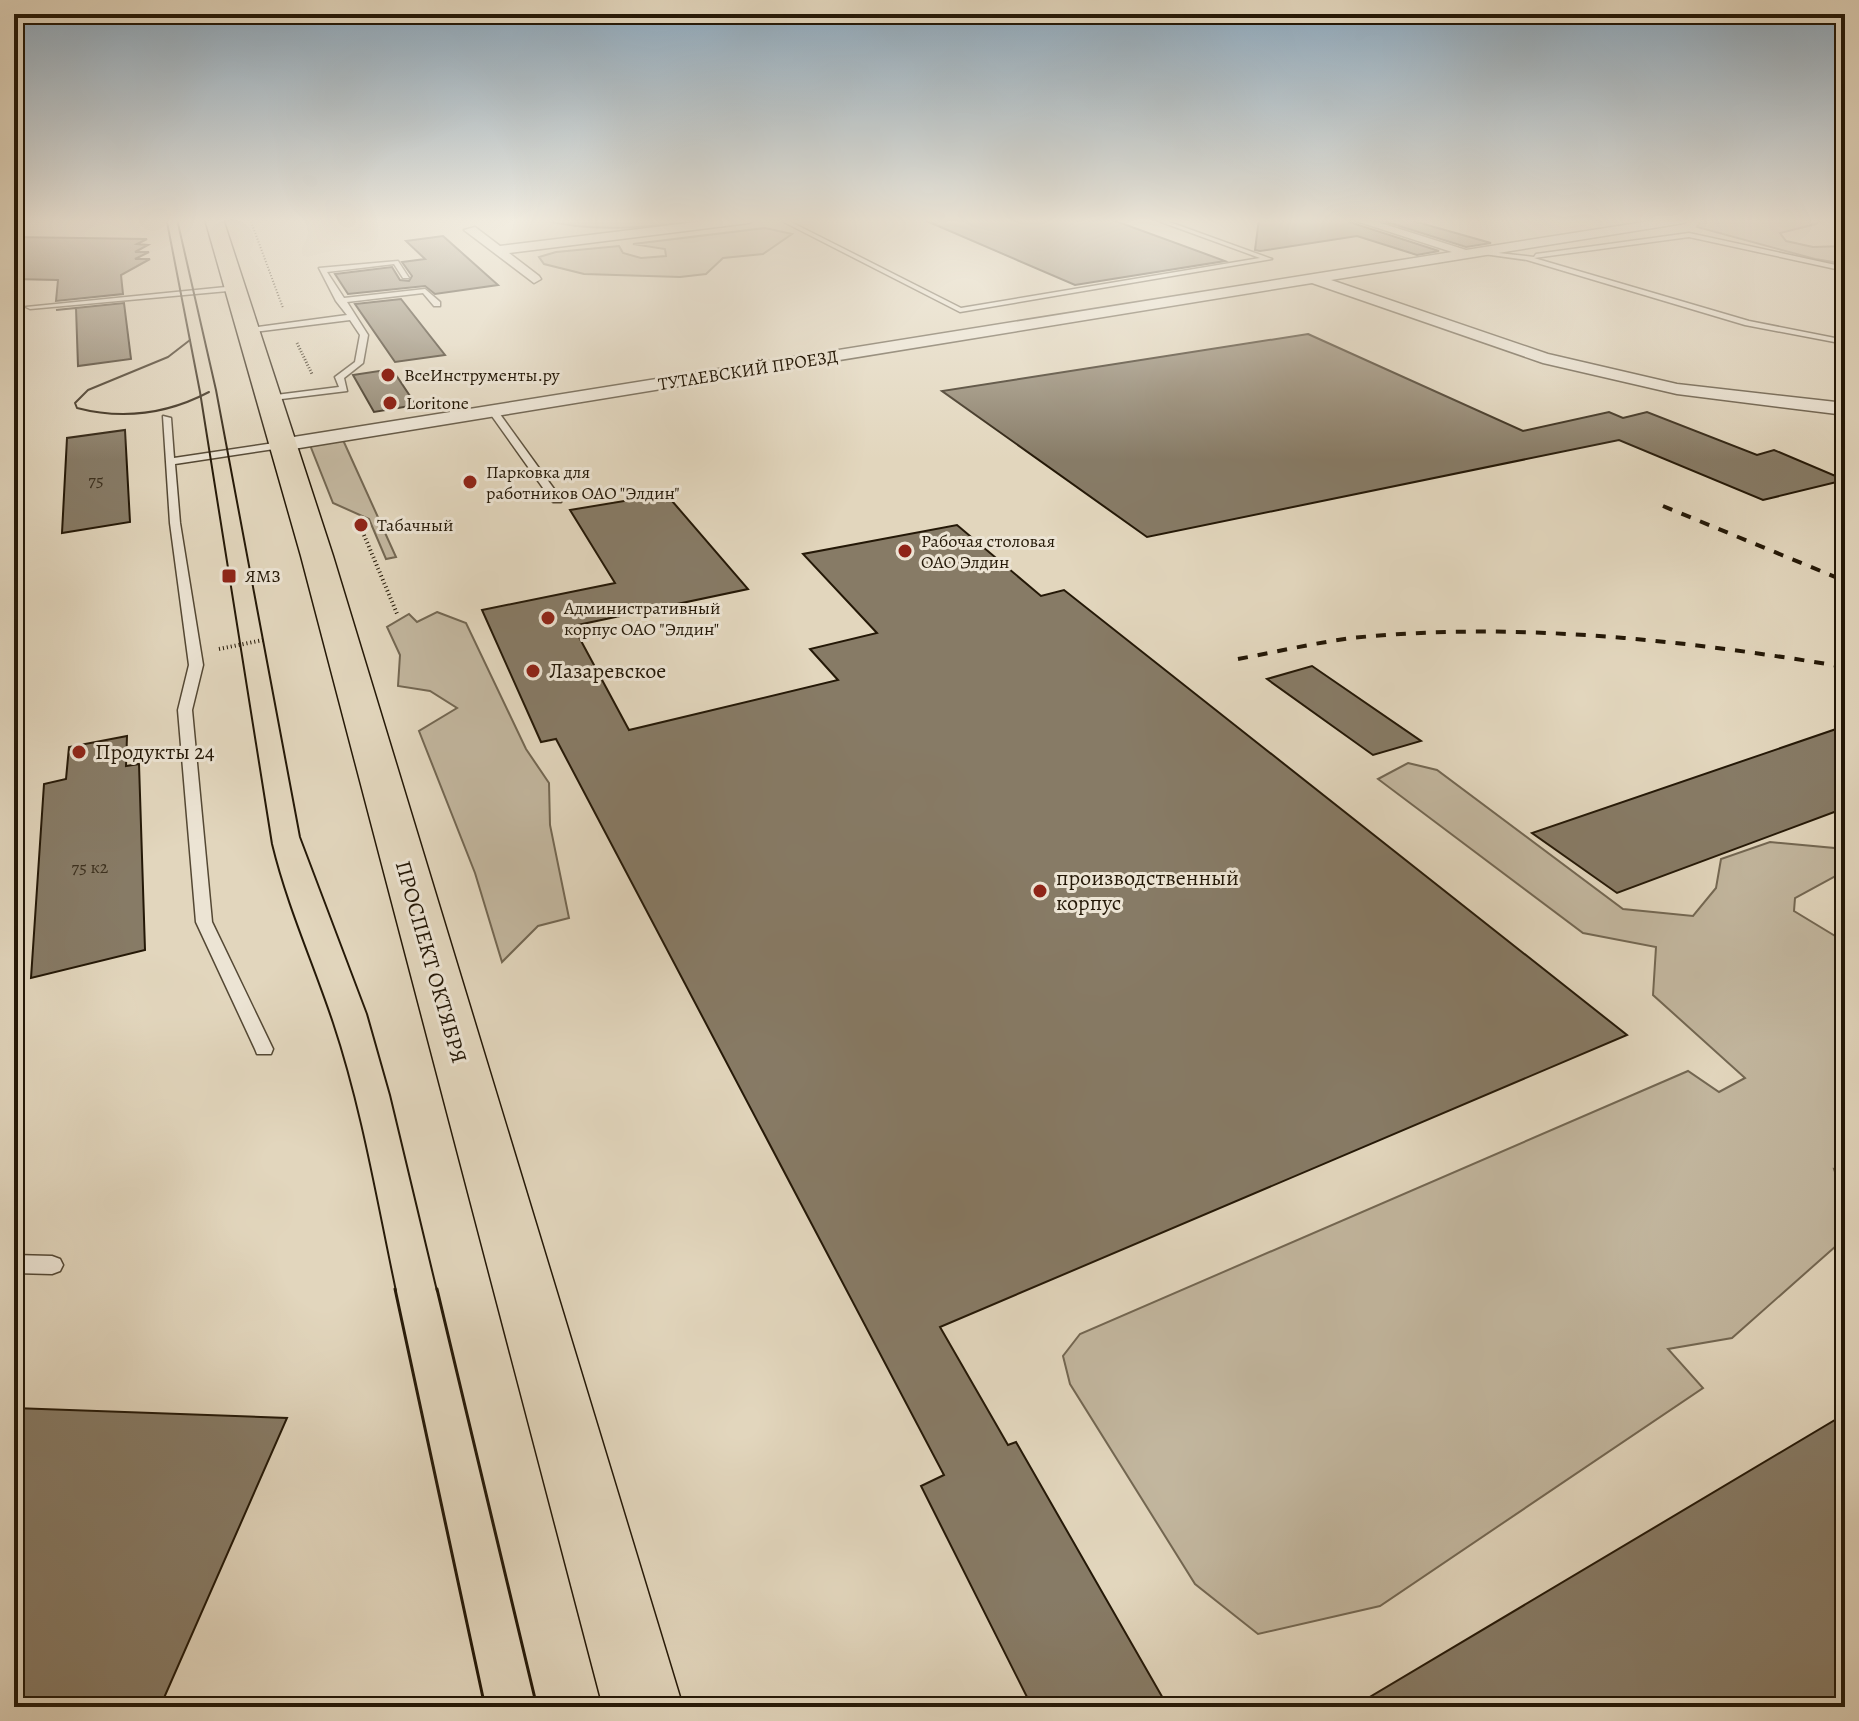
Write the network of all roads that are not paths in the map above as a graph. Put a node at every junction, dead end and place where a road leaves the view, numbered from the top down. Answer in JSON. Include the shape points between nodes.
{"nodes":[{"id":1,"x":113,"y":299,"type":"edge"},
{"id":2,"x":239,"y":299,"type":"edge"},
{"id":3,"x":354,"y":299,"type":"edge"},
{"id":4,"x":433,"y":299,"type":"edge"},
{"id":5,"x":939,"y":299,"type":"edge"},
{"id":6,"x":1025,"y":299,"type":"edge"},
{"id":7,"x":1174,"y":299,"type":"edge"},
{"id":8,"x":1373,"y":299,"type":"edge"},
{"id":9,"x":1668,"y":299,"type":"edge"},
{"id":10,"x":340,"y":301,"type":"joint"},
{"id":11,"x":437,"y":304,"type":"dead end"},
{"id":12,"x":30,"y":307,"type":"dead end"},
{"id":13,"x":352,"y":317,"type":"junction"},
{"id":14,"x":246,"y":331,"type":"junction"},
{"id":15,"x":1845,"y":342,"type":"edge"},
{"id":16,"x":1845,"y":409,"type":"edge"},
{"id":17,"x":494,"y":412,"type":"junction"},
{"id":18,"x":166,"y":418,"type":"dead end"},
{"id":19,"x":274,"y":422,"type":"junction"},
{"id":20,"x":171,"y":462,"type":"junction"},
{"id":21,"x":557,"y":500,"type":"dead end"},
{"id":22,"x":264,"y":1049,"type":"dead end"},
{"id":23,"x":14,"y":1264,"type":"edge"},
{"id":24,"x":52,"y":1265,"type":"dead end"},
{"id":25,"x":643,"y":1707,"type":"edge"}],
"edges":[{"from":1,"to":12,"type":"lane"},
{"from":2,"to":14,"type":"main road","name":"ПРОСПЕКТ ОКТЯБРЯ"},
{"from":3,"to":10,"type":"lane"},
{"from":4,"to":11,"type":"lane"},
{"from":5,"to":6,"type":"lane","via":[[960,310]]},
{"from":7,"to":17,"type":"street","name":"ТУТАЕВСКИЙ ПРОЕЗД"},
{"from":8,"to":16,"type":"street","via":[[1543,358],[1677,389]]},
{"from":9,"to":15,"type":"lane","via":[[1748,323]]},
{"from":10,"to":13,"type":"lane"},
{"from":13,"to":14,"type":"lane"},
{"from":13,"to":19,"type":"lane","via":[[364,335],[359,363],[339,377],[344,389]]},
{"from":14,"to":19,"type":"main road","name":"ПРОСПЕКТ ОКТЯБРЯ"},
{"from":17,"to":19,"type":"street","name":"ТУТАЕВСКИЙ ПРОЕЗД"},
{"from":17,"to":21,"type":"lane"},
{"from":18,"to":20,"type":"lane"},
{"from":19,"to":20,"type":"lane"},
{"from":19,"to":25,"type":"main road","name":"ПРОСПЕКТ ОКТЯБРЯ","via":[[317,556]]},
{"from":20,"to":22,"type":"lane","via":[[196,665],[185,710],[204,922]]},
{"from":23,"to":24,"type":"lane"}]}
